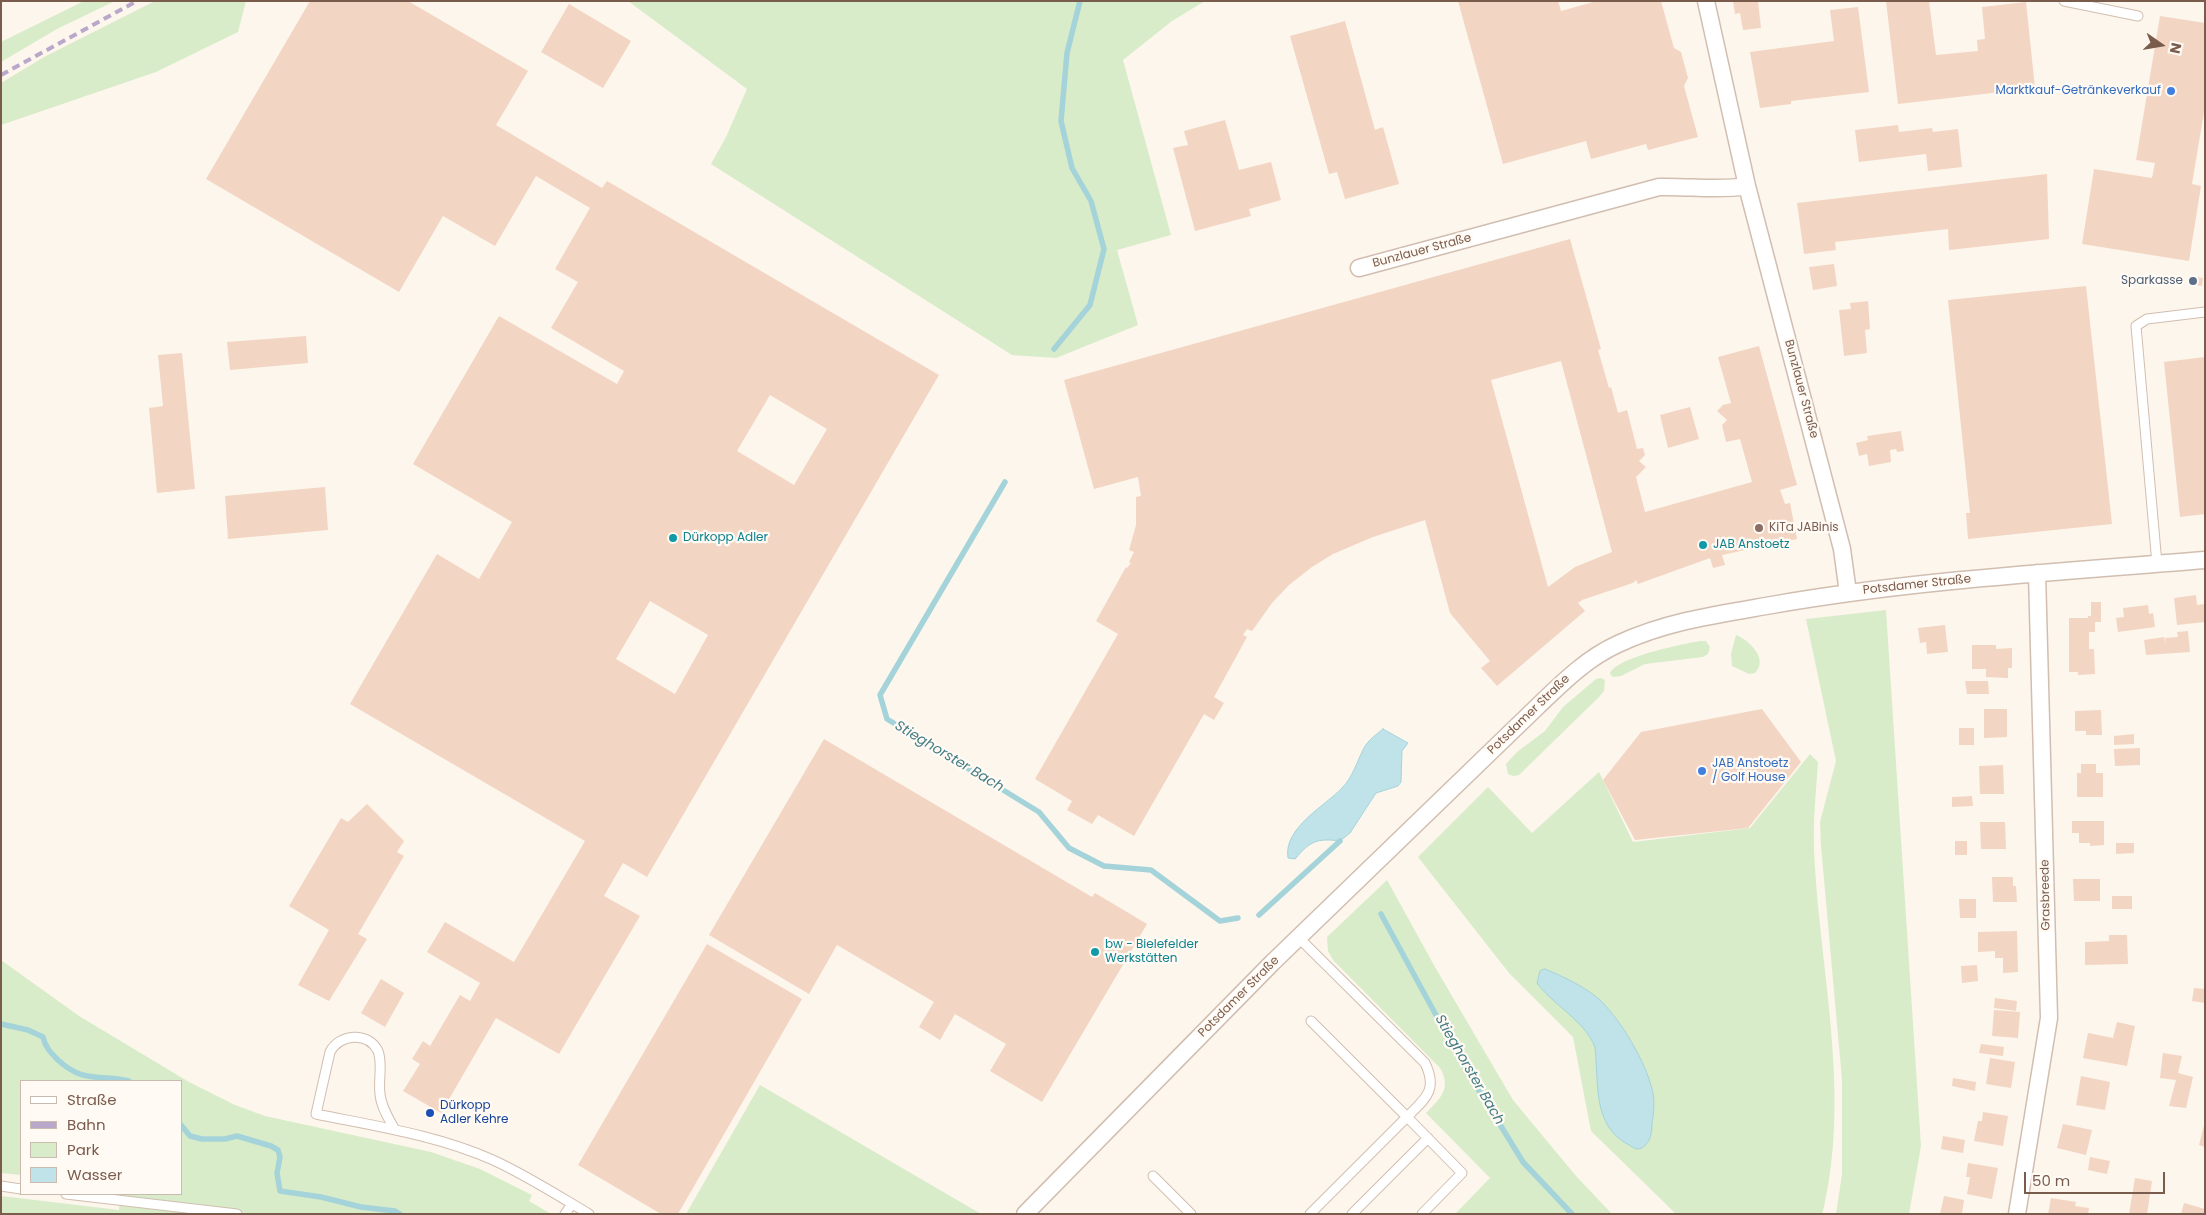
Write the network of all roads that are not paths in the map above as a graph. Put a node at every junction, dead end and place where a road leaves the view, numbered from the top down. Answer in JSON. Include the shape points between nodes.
{"nodes":[{"id":1,"x":1706,"y":1,"type":"edge"},
{"id":2,"x":2064,"y":1,"type":"edge"},
{"id":3,"x":2138,"y":16,"type":"dead end"},
{"id":4,"x":1747,"y":186,"type":"junction"},
{"id":5,"x":1359,"y":268,"type":"dead end"},
{"id":6,"x":2205,"y":312,"type":"edge"},
{"id":7,"x":2205,"y":560,"type":"edge"},
{"id":8,"x":2157,"y":564,"type":"junction"},
{"id":9,"x":2037,"y":574,"type":"junction"},
{"id":10,"x":1848,"y":593,"type":"junction"},
{"id":11,"x":1298,"y":938,"type":"junction"},
{"id":12,"x":1311,"y":1021,"type":"dead end"},
{"id":13,"x":1407,"y":1117,"type":"junction"},
{"id":14,"x":395,"y":1130,"type":"junction"},
{"id":15,"x":1428,"y":1138,"type":"junction"},
{"id":16,"x":1153,"y":1176,"type":"dead end"},
{"id":17,"x":1,"y":1186,"type":"edge"},
{"id":18,"x":20,"y":1188,"type":"edge"},
{"id":19,"x":75,"y":1195,"type":"edge"},
{"id":20,"x":572,"y":1204,"type":"junction"},
{"id":21,"x":237,"y":1214,"type":"edge"},
{"id":22,"x":565,"y":1214,"type":"edge"},
{"id":23,"x":589,"y":1214,"type":"edge"},
{"id":24,"x":1025,"y":1214,"type":"edge"},
{"id":25,"x":1191,"y":1214,"type":"edge"},
{"id":26,"x":1310,"y":1214,"type":"edge"},
{"id":27,"x":1352,"y":1214,"type":"edge"},
{"id":28,"x":1422,"y":1214,"type":"edge"},
{"id":29,"x":2017,"y":1214,"type":"edge"}],
"edges":[{"from":1,"to":4,"type":"street","name":"Bunzlauer Straße"},
{"from":2,"to":3,"type":"lane"},
{"from":4,"to":5,"type":"street","name":"Bunzlauer Straße","via":[[1721,190],[1659,187]]},
{"from":4,"to":10,"type":"street","name":"Bunzlauer Straße","via":[[1840,540]]},
{"from":6,"to":8,"type":"lane","via":[[2147,319],[2136,326]]},
{"from":7,"to":8,"type":"street","name":"Potsdamer Straße"},
{"from":8,"to":9,"type":"street","name":"Potsdamer Straße"},
{"from":9,"to":10,"type":"street","name":"Potsdamer Straße"},
{"from":9,"to":29,"type":"street","name":"Grasbreede","via":[[2049,1018]]},
{"from":10,"to":11,"type":"street","name":"Potsdamer Straße","via":[[1672,624],[1602,652],[1572,674]]},
{"from":11,"to":13,"type":"lane","via":[[1425,1063],[1431,1086],[1426,1098]]},
{"from":11,"to":24,"type":"street","name":"Potsdamer Straße"},
{"from":12,"to":13,"type":"lane"},
{"from":13,"to":15,"type":"lane"},
{"from":13,"to":26,"type":"lane"},
{"from":14,"to":14,"type":"lane","via":[[316,1114],[330,1052],[339,1040],[361,1038],[378,1050],[380,1096]]},
{"from":14,"to":20,"type":"lane","via":[[447,1143],[491,1159]]},
{"from":15,"to":27,"type":"lane"},
{"from":15,"to":28,"type":"lane","via":[[1462,1173]]},
{"from":16,"to":25,"type":"lane"},
{"from":17,"to":18,"type":"lane"},
{"from":19,"to":21,"type":"lane"},
{"from":20,"to":22,"type":"lane"},
{"from":20,"to":23,"type":"lane"}]}
